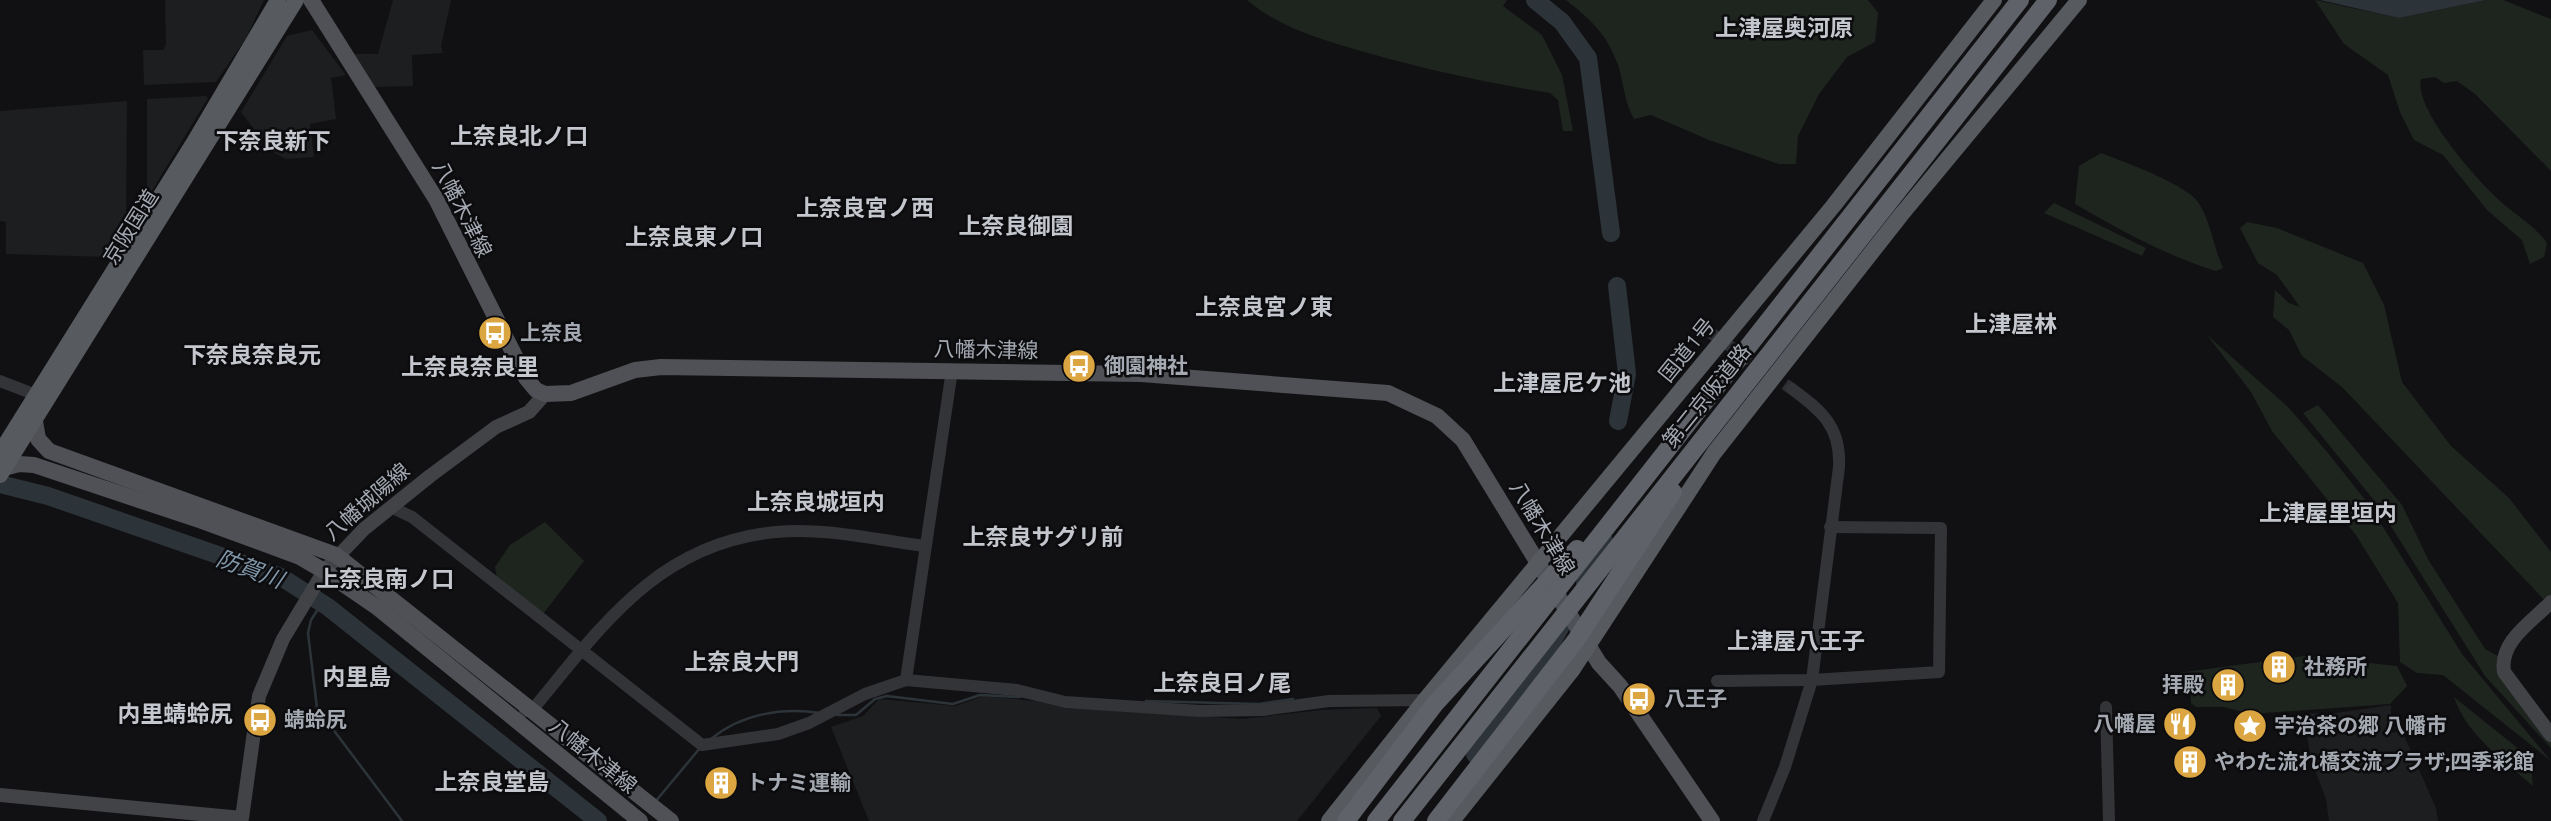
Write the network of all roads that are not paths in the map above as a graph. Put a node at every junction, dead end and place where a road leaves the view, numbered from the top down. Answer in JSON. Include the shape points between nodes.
{"nodes":[{"id":1,"x":278,"y":0,"type":"edge"},
{"id":2,"x":296,"y":0,"type":"edge"},
{"id":3,"x":311,"y":0,"type":"edge"},
{"id":4,"x":1994,"y":0,"type":"edge"},
{"id":5,"x":2020,"y":0,"type":"edge"},
{"id":6,"x":2048,"y":0,"type":"edge"},
{"id":7,"x":2079,"y":0,"type":"edge"},
{"id":8,"x":1735,"y":364,"type":"junction"},
{"id":9,"x":952,"y":370,"type":"junction"},
{"id":10,"x":0,"y":381,"type":"edge"},
{"id":11,"x":1792,"y":388,"type":"tunnel mouth"},
{"id":12,"x":1739,"y":392,"type":"junction"},
{"id":13,"x":545,"y":394,"type":"junction"},
{"id":14,"x":42,"y":397,"type":"junction"},
{"id":15,"x":35,"y":421,"type":"junction"},
{"id":16,"x":2,"y":467,"type":"edge"},
{"id":17,"x":393,"y":508,"type":"junction"},
{"id":18,"x":1830,"y":527,"type":"junction"},
{"id":19,"x":925,"y":547,"type":"junction"},
{"id":20,"x":336,"y":555,"type":"junction"},
{"id":21,"x":1543,"y":569,"type":"junction"},
{"id":22,"x":320,"y":577,"type":"junction"},
{"id":23,"x":2549,"y":604,"type":"edge"},
{"id":24,"x":1585,"y":641,"type":"junction"},
{"id":25,"x":580,"y":652,"type":"junction"},
{"id":26,"x":906,"y":680,"type":"junction"},
{"id":27,"x":1812,"y":680,"type":"junction"},
{"id":28,"x":1717,"y":681,"type":"dead end"},
{"id":29,"x":1424,"y":700,"type":"junction"},
{"id":30,"x":499,"y":706,"type":"junction"},
{"id":31,"x":2106,"y":707,"type":"dead end"},
{"id":32,"x":533,"y":709,"type":"junction"},
{"id":33,"x":2551,"y":735,"type":"edge"},
{"id":34,"x":0,"y":795,"type":"edge"},
{"id":35,"x":640,"y":821,"type":"edge"},
{"id":36,"x":671,"y":821,"type":"edge"},
{"id":37,"x":1329,"y":821,"type":"edge"},
{"id":38,"x":1346,"y":821,"type":"edge"},
{"id":39,"x":1376,"y":821,"type":"edge"},
{"id":40,"x":1402,"y":821,"type":"edge"},
{"id":41,"x":1436,"y":821,"type":"edge"},
{"id":42,"x":1452,"y":821,"type":"edge"},
{"id":43,"x":1712,"y":821,"type":"edge"},
{"id":44,"x":1763,"y":821,"type":"edge"},
{"id":45,"x":2109,"y":821,"type":"edge"}],
"edges":[{"from":1,"to":14,"type":"highway","name":"京阪国道"},
{"from":2,"to":14,"type":"highway","name":"京阪国道"},
{"from":3,"to":13,"type":"main road","name":"八幡木津線","via":[[436,199],[526,378]]},
{"from":4,"to":21,"type":"highway","name":"国道1号"},
{"from":5,"to":8,"type":"highway","name":"第二京阪道路"},
{"from":6,"to":12,"type":"highway","name":"第二京阪道路"},
{"from":7,"to":24,"type":"highway","via":[[1901,215],[1714,453]]},
{"from":8,"to":38,"type":"highway","via":[[1614,507],[1434,705]]},
{"from":8,"to":39,"type":"highway","name":"第二京阪道路"},
{"from":9,"to":13,"type":"main road","name":"八幡木津線","via":[[661,367],[635,370],[571,393]]},
{"from":9,"to":19,"type":"street"},
{"from":9,"to":21,"type":"main road","name":"八幡木津線","via":[[1141,374],[1388,393],[1437,416],[1463,440]]},
{"from":10,"to":14,"type":"street"},
{"from":11,"to":18,"type":"street","via":[[1826,416],[1837,437],[1839,467]]},
{"from":12,"to":40,"type":"highway","name":"第二京阪道路"},
{"from":12,"to":41,"type":"highway","via":[[1576,640]]},
{"from":13,"to":17,"type":"main road","name":"八幡城陽線","via":[[529,412],[496,427]]},
{"from":14,"to":15,"type":"highway","name":"京阪国道"},
{"from":14,"to":16,"type":"highway","name":"京阪国道"},
{"from":15,"to":16,"type":"highway","name":"京阪国道"},
{"from":15,"to":20,"type":"main road","name":"八幡木津線","via":[[38,439],[49,452]]},
{"from":16,"to":22,"type":"main road","name":"八幡木津線","via":[[34,465],[215,525],[300,557]]},
{"from":17,"to":20,"type":"main road","name":"八幡城陽線"},
{"from":17,"to":25,"type":"street","via":[[433,534]]},
{"from":18,"to":27,"type":"street"},
{"from":18,"to":27,"type":"street","via":[[1941,528],[1939,672]]},
{"from":19,"to":25,"type":"street","via":[[819,532],[776,532],[731,542],[687,558],[634,592]]},
{"from":19,"to":26,"type":"street"},
{"from":20,"to":22,"type":"main road","name":"八幡城陽線"},
{"from":20,"to":32,"type":"main road","name":"八幡木津線"},
{"from":21,"to":24,"type":"main road","name":"八幡木津線"},
{"from":21,"to":29,"type":"highway","name":"国道1号"},
{"from":22,"to":30,"type":"main road","name":"八幡木津線","via":[[378,608]]},
{"from":22,"to":34,"type":"main road","name":"八幡城陽線","via":[[259,696],[242,818]]},
{"from":23,"to":33,"type":"main road","via":[[2514,637],[2502,662],[2504,672]]},
{"from":24,"to":42,"type":"highway","via":[[1573,669]]},
{"from":24,"to":43,"type":"main road","name":"八幡木津線"},
{"from":25,"to":26,"type":"street","via":[[702,745],[778,734]]},
{"from":25,"to":32,"type":"street"},
{"from":26,"to":29,"type":"street","via":[[1017,690],[1065,702],[1200,711],[1263,710],[1329,701]]},
{"from":27,"to":28,"type":"street"},
{"from":27,"to":44,"type":"street"},
{"from":29,"to":37,"type":"highway","name":"国道1号"},
{"from":30,"to":32,"type":"street","via":[[518,713]]},
{"from":30,"to":35,"type":"main road","name":"八幡木津線"},
{"from":31,"to":45,"type":"street"},
{"from":32,"to":36,"type":"main road","name":"八幡木津線"}]}
